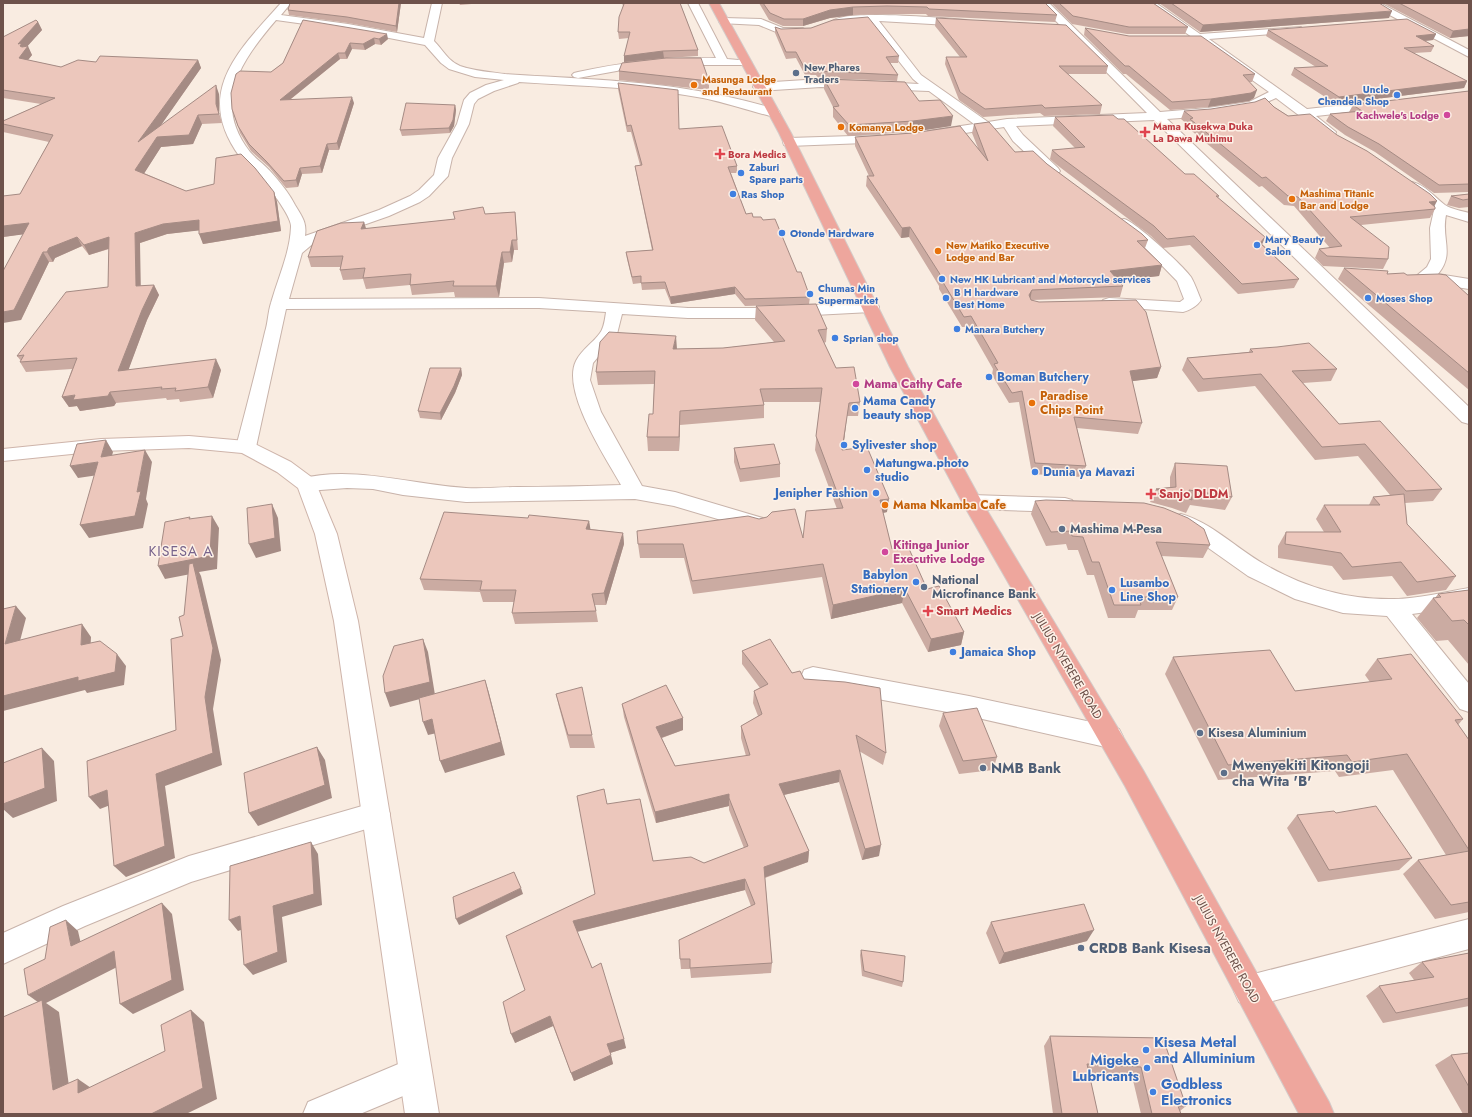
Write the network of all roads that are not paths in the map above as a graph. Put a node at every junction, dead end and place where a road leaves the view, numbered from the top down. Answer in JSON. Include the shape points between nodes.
{"nodes":[{"id":1,"x":286,"y":3,"type":"edge"},
{"id":2,"x":437,"y":3,"type":"edge"},
{"id":3,"x":693,"y":3,"type":"edge"},
{"id":4,"x":1043,"y":3,"type":"edge"},
{"id":5,"x":1149,"y":3,"type":"edge"},
{"id":6,"x":1372,"y":3,"type":"edge"},
{"id":7,"x":719,"y":12,"type":"edge"},
{"id":8,"x":274,"y":17,"type":"junction"},
{"id":9,"x":871,"y":18,"type":"junction"},
{"id":10,"x":1408,"y":21,"type":"junction"},
{"id":11,"x":830,"y":22,"type":"edge"},
{"id":12,"x":978,"y":23,"type":"edge"},
{"id":13,"x":1388,"y":23,"type":"edge"},
{"id":14,"x":1056,"y":28,"type":"edge"},
{"id":15,"x":1070,"y":28,"type":"junction"},
{"id":16,"x":1305,"y":28,"type":"edge"},
{"id":17,"x":811,"y":30,"type":"edge"},
{"id":18,"x":1090,"y":33,"type":"edge"},
{"id":19,"x":1194,"y":38,"type":"junction"},
{"id":20,"x":428,"y":42,"type":"junction"},
{"id":21,"x":1469,"y":54,"type":"edge"},
{"id":22,"x":723,"y":62,"type":"junction"},
{"id":23,"x":746,"y":63,"type":"junction"},
{"id":24,"x":520,"y":78,"type":"junction"},
{"id":25,"x":549,"y":80,"type":"junction"},
{"id":26,"x":759,"y":87,"type":"junction"},
{"id":27,"x":932,"y":88,"type":"junction"},
{"id":28,"x":1276,"y":93,"type":"junction"},
{"id":29,"x":1395,"y":103,"type":"edge"},
{"id":30,"x":1373,"y":106,"type":"junction"},
{"id":31,"x":774,"y":113,"type":"junction"},
{"id":32,"x":1305,"y":113,"type":"junction"},
{"id":33,"x":1157,"y":116,"type":"junction"},
{"id":34,"x":1353,"y":120,"type":"edge"},
{"id":35,"x":1007,"y":123,"type":"junction"},
{"id":36,"x":985,"y":126,"type":"junction"},
{"id":37,"x":1343,"y":132,"type":"edge"},
{"id":38,"x":920,"y":136,"type":"edge"},
{"id":39,"x":898,"y":138,"type":"edge"},
{"id":40,"x":789,"y":142,"type":"junction"},
{"id":41,"x":1063,"y":178,"type":"edge"},
{"id":42,"x":1404,"y":181,"type":"edge"},
{"id":43,"x":1454,"y":198,"type":"edge"},
{"id":44,"x":1436,"y":204,"type":"junction"},
{"id":45,"x":1110,"y":213,"type":"edge"},
{"id":46,"x":1469,"y":218,"type":"edge"},
{"id":47,"x":294,"y":252,"type":"junction"},
{"id":48,"x":1318,"y":272,"type":"junction"},
{"id":49,"x":1341,"y":273,"type":"dead end"},
{"id":50,"x":1469,"y":284,"type":"edge"},
{"id":51,"x":279,"y":304,"type":"junction"},
{"id":52,"x":1093,"y":304,"type":"edge"},
{"id":53,"x":870,"y":307,"type":"junction"},
{"id":54,"x":615,"y":308,"type":"junction"},
{"id":55,"x":1469,"y":418,"type":"edge"},
{"id":56,"x":246,"y":447,"type":"junction"},
{"id":57,"x":3,"y":455,"type":"edge"},
{"id":58,"x":307,"y":484,"type":"junction"},
{"id":59,"x":635,"y":492,"type":"junction"},
{"id":60,"x":972,"y":502,"type":"junction"},
{"id":61,"x":1084,"y":506,"type":"edge"},
{"id":62,"x":1165,"y":514,"type":"edge"},
{"id":63,"x":758,"y":524,"type":"edge"},
{"id":64,"x":1469,"y":597,"type":"edge"},
{"id":65,"x":1394,"y":608,"type":"junction"},
{"id":66,"x":813,"y":677,"type":"dead end"},
{"id":67,"x":1469,"y":702,"type":"edge"},
{"id":68,"x":1110,"y":737,"type":"junction"},
{"id":69,"x":376,"y":814,"type":"junction"},
{"id":70,"x":1469,"y":934,"type":"edge"},
{"id":71,"x":3,"y":949,"type":"edge"},
{"id":72,"x":1250,"y":991,"type":"junction"},
{"id":73,"x":415,"y":1074,"type":"junction"},
{"id":74,"x":320,"y":1114,"type":"edge"},
{"id":75,"x":422,"y":1114,"type":"edge"},
{"id":76,"x":1317,"y":1114,"type":"edge"}],
"edges":[{"from":1,"to":8,"type":"street"},
{"from":2,"to":20,"type":"street"},
{"from":3,"to":22,"type":"street"},
{"from":4,"to":15,"type":"street"},
{"from":5,"to":19,"type":"street"},
{"from":6,"to":10,"type":"street"},
{"from":7,"to":17,"type":"street","via":[[761,22],[781,31]]},
{"from":7,"to":23,"type":"highway","name":"JULIUS NYERERE ROAD"},
{"from":8,"to":20,"type":"street"},
{"from":8,"to":47,"type":"street","via":[[241,58],[232,74],[227,89],[226,116],[234,138],[246,156],[265,173],[293,213],[299,226]]},
{"from":9,"to":11,"type":"street"},
{"from":9,"to":12,"type":"street"},
{"from":9,"to":27,"type":"street","via":[[916,77]]},
{"from":10,"to":13,"type":"street"},
{"from":10,"to":21,"type":"street"},
{"from":14,"to":15,"type":"street"},
{"from":15,"to":18,"type":"street"},
{"from":15,"to":33,"type":"street"},
{"from":16,"to":19,"type":"street"},
{"from":19,"to":28,"type":"street","via":[[1255,76]]},
{"from":20,"to":24,"type":"street","via":[[448,64],[461,70],[474,74]]},
{"from":22,"to":23,"type":"street"},
{"from":22,"to":25,"type":"street","via":[[666,62]]},
{"from":23,"to":26,"type":"highway","name":"JULIUS NYERERE ROAD"},
{"from":24,"to":25,"type":"street"},
{"from":24,"to":47,"type":"street","via":[[490,88],[468,102],[463,124],[445,158],[441,176],[424,193],[384,213],[321,234]]},
{"from":25,"to":31,"type":"street","via":[[711,95]]},
{"from":26,"to":27,"type":"street","via":[[820,83]]},
{"from":26,"to":31,"type":"highway","name":"JULIUS NYERERE ROAD"},
{"from":27,"to":36,"type":"street"},
{"from":28,"to":32,"type":"street"},
{"from":28,"to":33,"type":"street","via":[[1252,105]]},
{"from":29,"to":30,"type":"street"},
{"from":30,"to":32,"type":"street"},
{"from":30,"to":34,"type":"street"},
{"from":31,"to":40,"type":"highway","name":"JULIUS NYERERE ROAD"},
{"from":32,"to":37,"type":"street","via":[[1339,139]]},
{"from":33,"to":35,"type":"street"},
{"from":33,"to":48,"type":"street"},
{"from":35,"to":36,"type":"street"},
{"from":35,"to":41,"type":"street","via":[[1018,138]]},
{"from":36,"to":38,"type":"street"},
{"from":39,"to":40,"type":"street"},
{"from":40,"to":53,"type":"highway","name":"JULIUS NYERERE ROAD"},
{"from":42,"to":44,"type":"street"},
{"from":43,"to":44,"type":"street"},
{"from":44,"to":46,"type":"street"},
{"from":44,"to":50,"type":"street","via":[[1440,259],[1437,268],[1419,276]]},
{"from":45,"to":52,"type":"street","via":[[1145,240],[1184,279],[1193,300],[1183,307]]},
{"from":47,"to":51,"type":"street"},
{"from":48,"to":49,"type":"street"},
{"from":48,"to":55,"type":"street"},
{"from":51,"to":54,"type":"street","via":[[532,302]]},
{"from":51,"to":56,"type":"street"},
{"from":53,"to":54,"type":"street","via":[[759,313],[688,313]]},
{"from":53,"to":60,"type":"highway","name":"JULIUS NYERERE ROAD","via":[[899,367]]},
{"from":54,"to":59,"type":"street","via":[[609,332],[588,355],[581,369],[582,388],[595,420]]},
{"from":56,"to":57,"type":"street","via":[[188,442],[101,445]]},
{"from":56,"to":58,"type":"street","via":[[284,466]]},
{"from":58,"to":59,"type":"street","via":[[373,482],[466,495]]},
{"from":58,"to":69,"type":"street","via":[[326,534],[346,621]]},
{"from":59,"to":63,"type":"street","via":[[675,499]]},
{"from":60,"to":61,"type":"street"},
{"from":60,"to":68,"type":"highway","name":"JULIUS NYERERE ROAD"},
{"from":62,"to":65,"type":"street","via":[[1191,525],[1256,570],[1303,593],[1343,604]]},
{"from":64,"to":65,"type":"street"},
{"from":65,"to":67,"type":"street"},
{"from":66,"to":68,"type":"street","via":[[968,706]]},
{"from":68,"to":72,"type":"highway","name":"JULIUS NYERERE ROAD"},
{"from":69,"to":71,"type":"street","via":[[189,869],[74,916]]},
{"from":69,"to":73,"type":"street"},
{"from":70,"to":72,"type":"street"},
{"from":72,"to":76,"type":"highway","name":"JULIUS NYERERE ROAD"},
{"from":73,"to":74,"type":"street"},
{"from":73,"to":75,"type":"street"}]}
